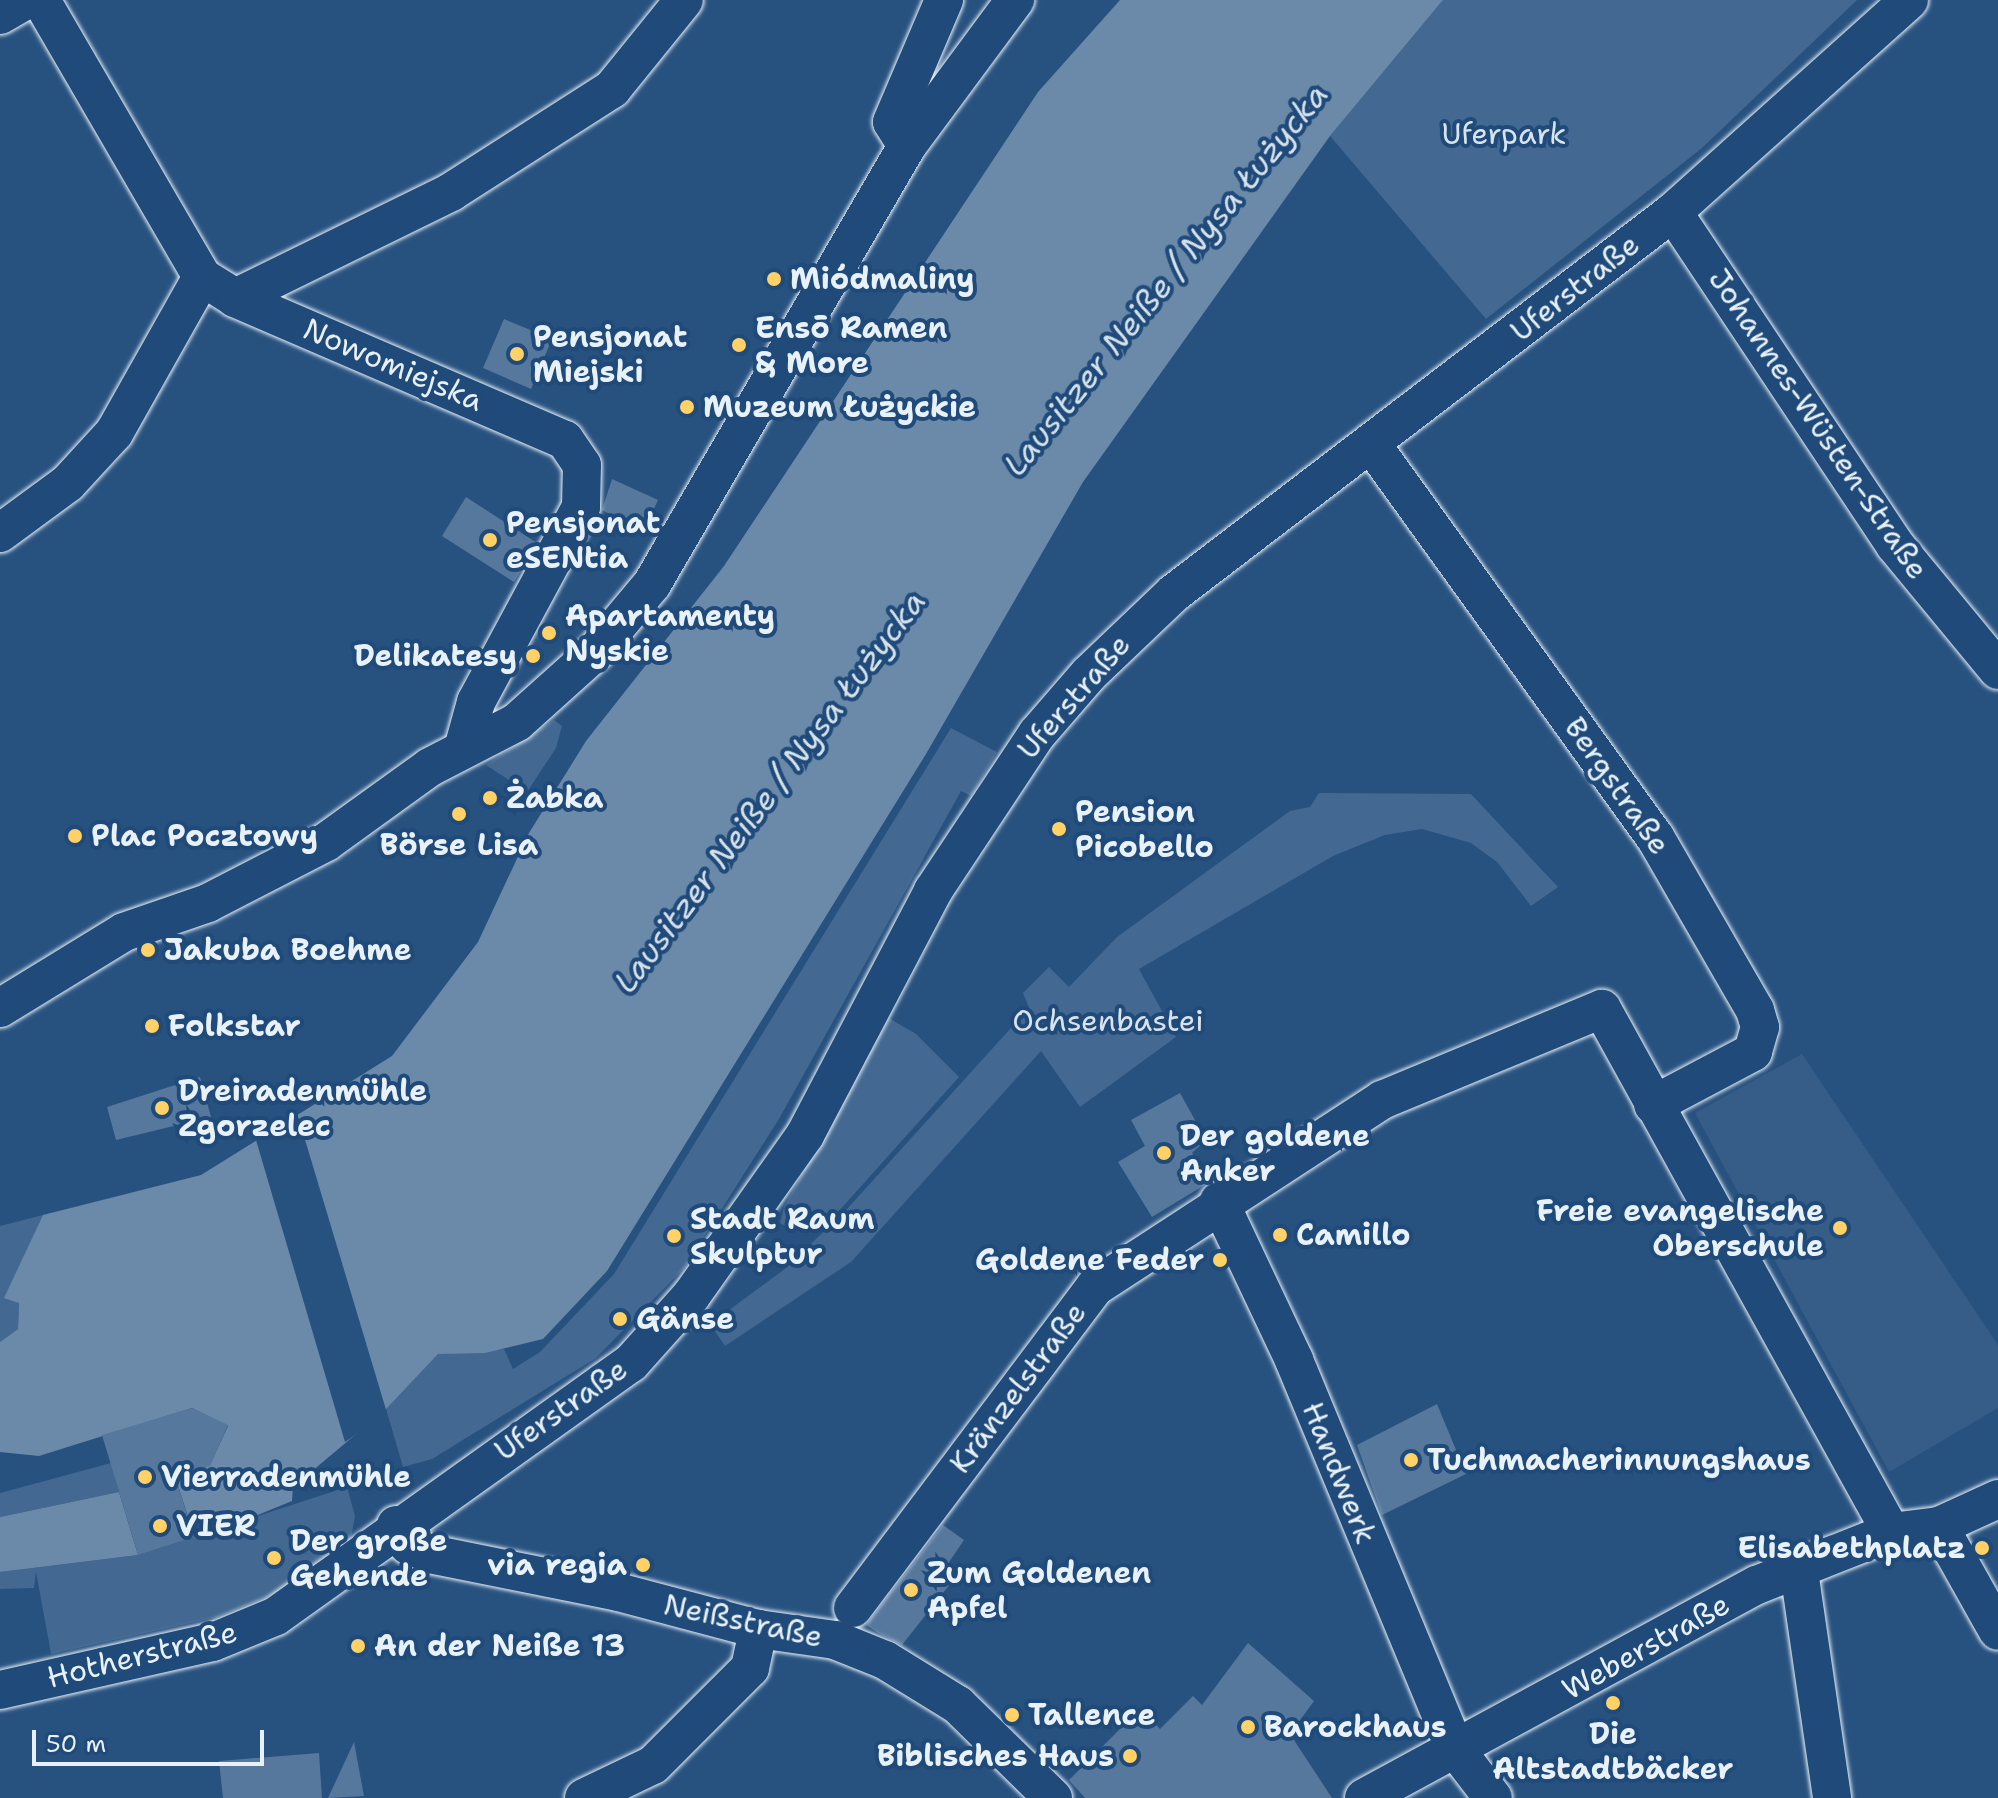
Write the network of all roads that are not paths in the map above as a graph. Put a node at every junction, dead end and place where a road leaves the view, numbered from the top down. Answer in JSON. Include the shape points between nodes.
{"nodes":[{"id":1,"x":26,"y":0,"type":"edge"},
{"id":2,"x":41,"y":0,"type":"edge"},
{"id":3,"x":684,"y":0,"type":"edge"},
{"id":4,"x":944,"y":0,"type":"edge"},
{"id":5,"x":1015,"y":0,"type":"edge"},
{"id":6,"x":1909,"y":0,"type":"edge"},
{"id":7,"x":0,"y":15,"type":"edge"},
{"id":8,"x":907,"y":146,"type":"junction"},
{"id":9,"x":1673,"y":212,"type":"junction"},
{"id":10,"x":202,"y":277,"type":"junction"},
{"id":11,"x":235,"y":298,"type":"junction"},
{"id":12,"x":1372,"y":445,"type":"junction"},
{"id":13,"x":0,"y":533,"type":"edge"},
{"id":14,"x":1998,"y":670,"type":"edge"},
{"id":15,"x":463,"y":749,"type":"junction"},
{"id":16,"x":0,"y":1008,"type":"edge"},
{"id":17,"x":1653,"y":1105,"type":"junction"},
{"id":18,"x":1219,"y":1201,"type":"junction"},
{"id":19,"x":1998,"y":1499,"type":"edge"},
{"id":20,"x":396,"y":1525,"type":"junction"},
{"id":21,"x":1939,"y":1526,"type":"junction"},
{"id":22,"x":1891,"y":1532,"type":"junction"},
{"id":23,"x":1799,"y":1571,"type":"junction"},
{"id":24,"x":846,"y":1620,"type":"junction"},
{"id":25,"x":758,"y":1629,"type":"junction"},
{"id":26,"x":1998,"y":1631,"type":"edge"},
{"id":27,"x":0,"y":1690,"type":"edge"},
{"id":28,"x":1454,"y":1747,"type":"junction"},
{"id":29,"x":584,"y":1798,"type":"edge"},
{"id":30,"x":1053,"y":1798,"type":"edge"},
{"id":31,"x":1364,"y":1798,"type":"edge"},
{"id":32,"x":1493,"y":1798,"type":"edge"},
{"id":33,"x":1832,"y":1798,"type":"edge"}],
"edges":[{"from":1,"to":7,"type":"street"},
{"from":2,"to":10,"type":"street","name":"Nowomiejska"},
{"from":3,"to":11,"type":"street","via":[[612,89],[451,192]]},
{"from":4,"to":8,"type":"street","via":[[892,122]]},
{"from":5,"to":8,"type":"street"},
{"from":6,"to":9,"type":"street","name":"Uferstraße"},
{"from":8,"to":15,"type":"street","via":[[652,584],[595,652],[517,722]]},
{"from":9,"to":12,"type":"street","name":"Uferstraße"},
{"from":9,"to":14,"type":"street","name":"Johannes-Wüsten-Straße","via":[[1895,545]]},
{"from":10,"to":11,"type":"street","name":"Nowomiejska"},
{"from":10,"to":13,"type":"street","via":[[114,433],[68,483]]},
{"from":11,"to":15,"type":"street","name":"Nowomiejska","via":[[565,440],[582,465],[581,507],[476,702]]},
{"from":12,"to":17,"type":"street","name":"Bergstraße","via":[[1655,837],[1755,1010],[1760,1027],[1753,1052]]},
{"from":12,"to":20,"type":"street","name":"Uferstraße","via":[[1131,630],[1037,734],[933,891],[805,1135],[669,1323],[631,1363]]},
{"from":15,"to":16,"type":"street","via":[[326,842],[208,903],[124,932]]},
{"from":17,"to":18,"type":"street","name":"Kränzelstraße","via":[[1602,1009],[1382,1100]]},
{"from":17,"to":22,"type":"street"},
{"from":18,"to":24,"type":"street","name":"Kränzelstraße","via":[[1095,1287]]},
{"from":18,"to":28,"type":"street","name":"Handwerk","via":[[1294,1360]]},
{"from":19,"to":21,"type":"street","name":"Weberstraße"},
{"from":20,"to":25,"type":"street","name":"Neißstraße","via":[[408,1545],[430,1554],[618,1592]]},
{"from":20,"to":27,"type":"street","name":"Hotherstraße","via":[[312,1593],[248,1630]]},
{"from":21,"to":22,"type":"street","name":"Weberstraße"},
{"from":21,"to":26,"type":"street"},
{"from":22,"to":23,"type":"street","name":"Weberstraße"},
{"from":23,"to":28,"type":"street","name":"Weberstraße","via":[[1757,1585]]},
{"from":23,"to":33,"type":"street"},
{"from":24,"to":25,"type":"street","name":"Neißstraße"},
{"from":24,"to":30,"type":"street","name":"Neißstraße","via":[[885,1660],[958,1705]]},
{"from":25,"to":29,"type":"street","via":[[750,1668],[653,1765]]},
{"from":28,"to":31,"type":"street","name":"Weberstraße"},
{"from":28,"to":32,"type":"street","name":"Handwerk"}]}
